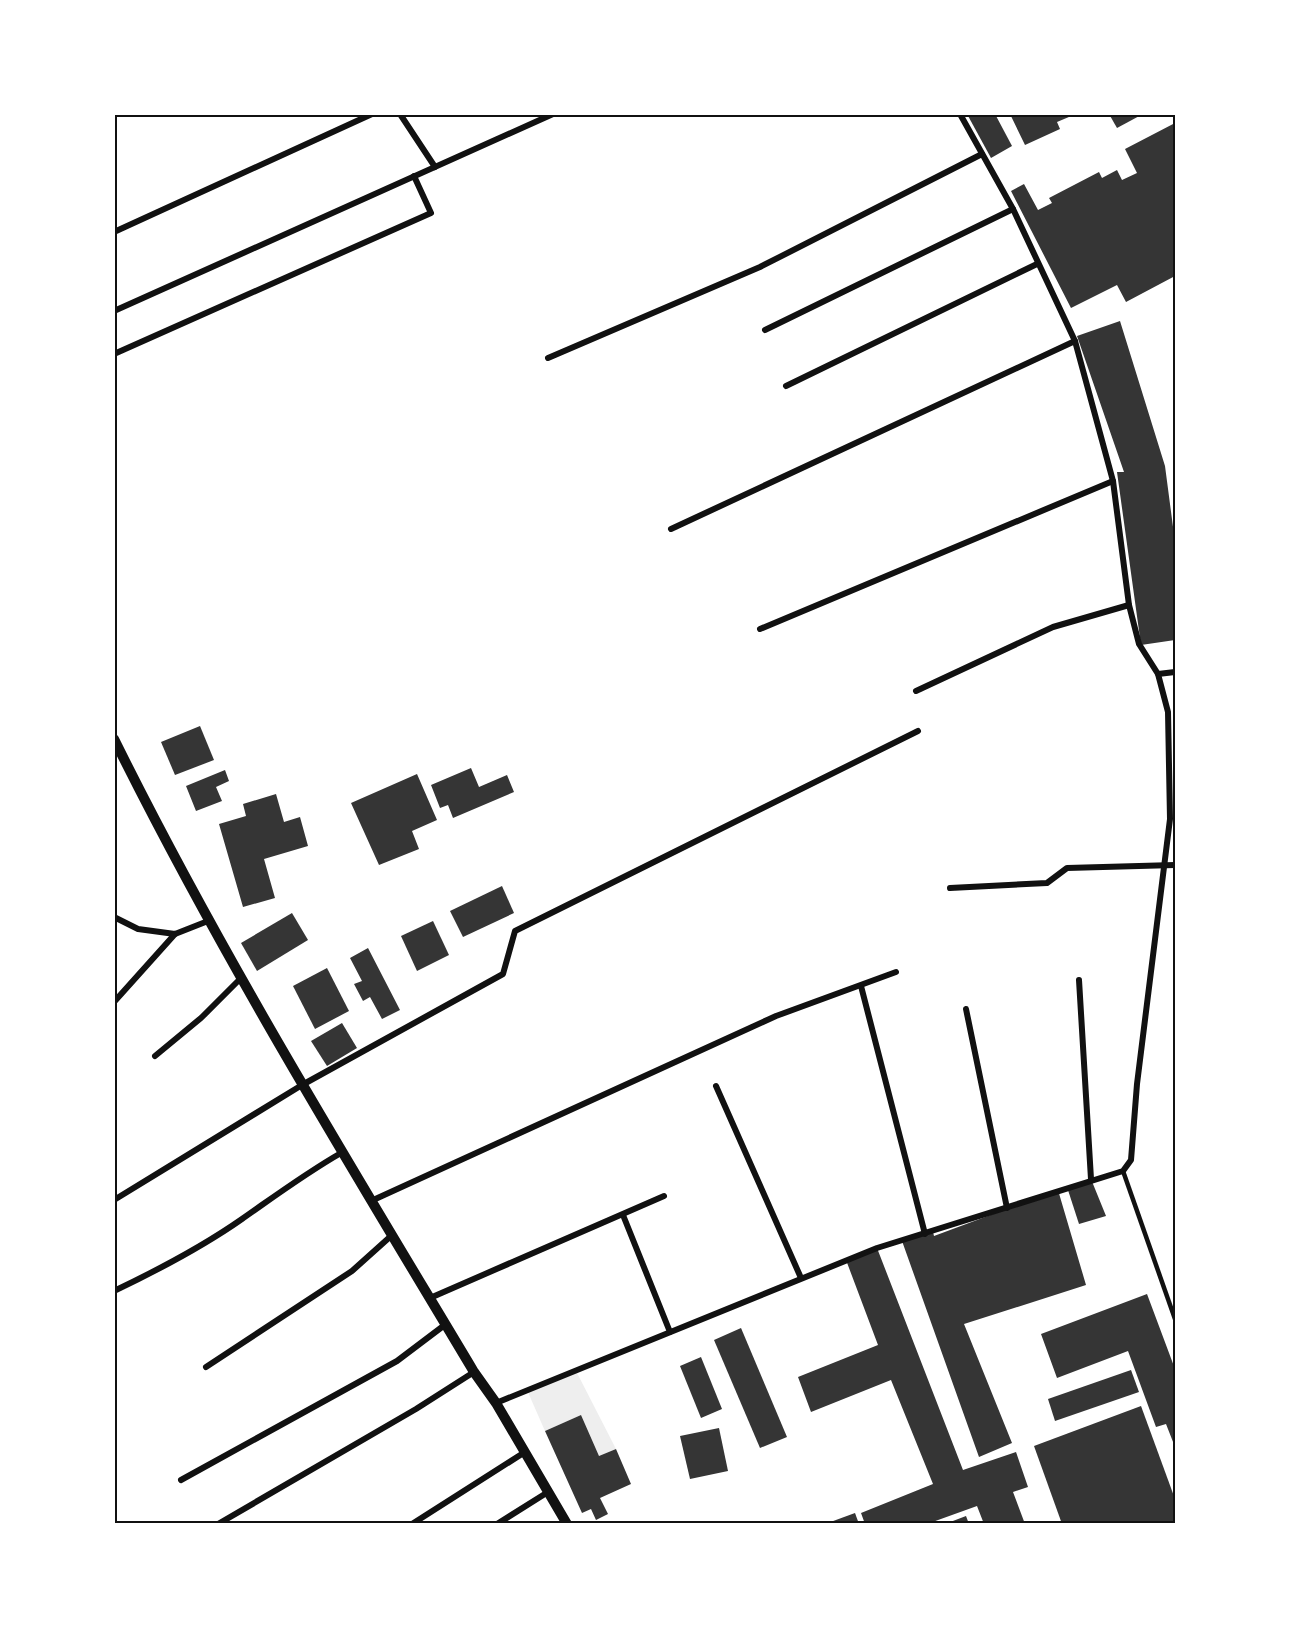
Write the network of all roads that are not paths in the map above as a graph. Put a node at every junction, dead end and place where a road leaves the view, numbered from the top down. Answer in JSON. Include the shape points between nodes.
{"nodes":[{"id":1,"x":372,"y":114,"type":"edge"},
{"id":2,"x":400,"y":114,"type":"edge"},
{"id":3,"x":553,"y":114,"type":"edge"},
{"id":4,"x":960,"y":114,"type":"edge"},
{"id":5,"x":982,"y":154,"type":"junction"},
{"id":6,"x":435,"y":167,"type":"junction"},
{"id":7,"x":414,"y":176,"type":"junction"},
{"id":8,"x":1013,"y":209,"type":"junction"},
{"id":9,"x":114,"y":232,"type":"edge"},
{"id":10,"x":1038,"y":264,"type":"junction"},
{"id":11,"x":114,"y":311,"type":"edge"},
{"id":12,"x":765,"y":330,"type":"dead end"},
{"id":13,"x":1075,"y":341,"type":"junction"},
{"id":14,"x":114,"y":354,"type":"edge"},
{"id":15,"x":548,"y":358,"type":"dead end"},
{"id":16,"x":786,"y":386,"type":"dead end"},
{"id":17,"x":1113,"y":481,"type":"junction"},
{"id":18,"x":671,"y":529,"type":"dead end"},
{"id":19,"x":1129,"y":605,"type":"junction"},
{"id":20,"x":760,"y":629,"type":"dead end"},
{"id":21,"x":1175,"y":672,"type":"edge"},
{"id":22,"x":1158,"y":674,"type":"junction"},
{"id":23,"x":916,"y":691,"type":"dead end"},
{"id":24,"x":1171,"y":712,"type":"edge"},
{"id":25,"x":918,"y":731,"type":"dead end"},
{"id":26,"x":114,"y":739,"type":"edge"},
{"id":27,"x":1166,"y":863,"type":"junction"},
{"id":28,"x":1175,"y":865,"type":"edge"},
{"id":29,"x":950,"y":888,"type":"dead end"},
{"id":30,"x":114,"y":917,"type":"edge"},
{"id":31,"x":208,"y":921,"type":"junction"},
{"id":32,"x":175,"y":934,"type":"junction"},
{"id":33,"x":896,"y":972,"type":"dead end"},
{"id":34,"x":240,"y":979,"type":"junction"},
{"id":35,"x":1079,"y":980,"type":"dead end"},
{"id":36,"x":861,"y":986,"type":"junction"},
{"id":37,"x":114,"y":1002,"type":"edge"},
{"id":38,"x":966,"y":1009,"type":"dead end"},
{"id":39,"x":155,"y":1056,"type":"dead end"},
{"id":40,"x":302,"y":1085,"type":"junction"},
{"id":41,"x":716,"y":1086,"type":"dead end"},
{"id":42,"x":341,"y":1153,"type":"junction"},
{"id":43,"x":1123,"y":1171,"type":"junction"},
{"id":44,"x":1091,"y":1179,"type":"junction"},
{"id":45,"x":664,"y":1196,"type":"dead end"},
{"id":46,"x":114,"y":1200,"type":"edge"},
{"id":47,"x":371,"y":1201,"type":"junction"},
{"id":48,"x":1007,"y":1208,"type":"junction"},
{"id":49,"x":624,"y":1215,"type":"junction"},
{"id":50,"x":925,"y":1234,"type":"junction"},
{"id":51,"x":391,"y":1236,"type":"junction"},
{"id":52,"x":801,"y":1278,"type":"junction"},
{"id":53,"x":114,"y":1291,"type":"edge"},
{"id":54,"x":430,"y":1298,"type":"junction"},
{"id":55,"x":1175,"y":1318,"type":"edge"},
{"id":56,"x":446,"y":1324,"type":"junction"},
{"id":57,"x":670,"y":1332,"type":"junction"},
{"id":58,"x":206,"y":1367,"type":"dead end"},
{"id":59,"x":474,"y":1372,"type":"junction"},
{"id":60,"x":496,"y":1403,"type":"junction"},
{"id":61,"x":525,"y":1452,"type":"junction"},
{"id":62,"x":181,"y":1480,"type":"dead end"},
{"id":63,"x":548,"y":1492,"type":"junction"},
{"id":64,"x":219,"y":1524,"type":"edge"},
{"id":65,"x":412,"y":1524,"type":"edge"},
{"id":66,"x":497,"y":1524,"type":"edge"},
{"id":67,"x":567,"y":1524,"type":"edge"}],
"edges":[{"from":1,"to":9,"type":"street"},
{"from":2,"to":6,"type":"street"},
{"from":3,"to":6,"type":"street"},
{"from":4,"to":5,"type":"street"},
{"from":5,"to":8,"type":"street"},
{"from":5,"to":15,"type":"street","via":[[760,267]]},
{"from":6,"to":7,"type":"street"},
{"from":7,"to":11,"type":"street"},
{"from":7,"to":14,"type":"street","via":[[432,213]]},
{"from":8,"to":10,"type":"street"},
{"from":8,"to":12,"type":"street"},
{"from":10,"to":13,"type":"street"},
{"from":10,"to":16,"type":"street"},
{"from":13,"to":17,"type":"street"},
{"from":13,"to":18,"type":"street"},
{"from":17,"to":19,"type":"street"},
{"from":17,"to":20,"type":"street"},
{"from":19,"to":22,"type":"street","via":[[1139,644]]},
{"from":19,"to":23,"type":"street","via":[[1053,627]]},
{"from":21,"to":22,"type":"street"},
{"from":22,"to":24,"type":"street"},
{"from":24,"to":27,"type":"street"},
{"from":25,"to":40,"type":"street","via":[[515,931],[503,975]]},
{"from":26,"to":31,"type":"street"},
{"from":27,"to":28,"type":"street"},
{"from":27,"to":29,"type":"street","via":[[1067,868],[1047,883]]},
{"from":27,"to":43,"type":"street","via":[[1131,1160]]},
{"from":30,"to":32,"type":"street","via":[[138,928]]},
{"from":31,"to":32,"type":"street"},
{"from":31,"to":34,"type":"street"},
{"from":32,"to":37,"type":"street"},
{"from":33,"to":36,"type":"street"},
{"from":34,"to":39,"type":"street"},
{"from":34,"to":40,"type":"street"},
{"from":35,"to":44,"type":"street"},
{"from":36,"to":47,"type":"street","via":[[776,1016]]},
{"from":36,"to":50,"type":"street"},
{"from":38,"to":48,"type":"street"},
{"from":40,"to":42,"type":"street"},
{"from":40,"to":46,"type":"street"},
{"from":41,"to":52,"type":"street"},
{"from":42,"to":47,"type":"street"},
{"from":42,"to":53,"type":"street","via":[[291,1182],[241,1220]]},
{"from":43,"to":44,"type":"street"},
{"from":43,"to":55,"type":"lane"},
{"from":44,"to":48,"type":"street"},
{"from":45,"to":49,"type":"street"},
{"from":47,"to":51,"type":"street"},
{"from":48,"to":50,"type":"street"},
{"from":49,"to":54,"type":"street"},
{"from":49,"to":57,"type":"street"},
{"from":50,"to":52,"type":"street"},
{"from":51,"to":54,"type":"street"},
{"from":51,"to":58,"type":"street","via":[[352,1271]]},
{"from":52,"to":57,"type":"street"},
{"from":54,"to":56,"type":"street"},
{"from":56,"to":59,"type":"street"},
{"from":56,"to":62,"type":"street","via":[[398,1361]]},
{"from":57,"to":60,"type":"street"},
{"from":59,"to":60,"type":"street"},
{"from":59,"to":64,"type":"street"},
{"from":60,"to":61,"type":"street"},
{"from":61,"to":63,"type":"street"},
{"from":61,"to":65,"type":"street"},
{"from":63,"to":66,"type":"street"},
{"from":63,"to":67,"type":"street"}]}
